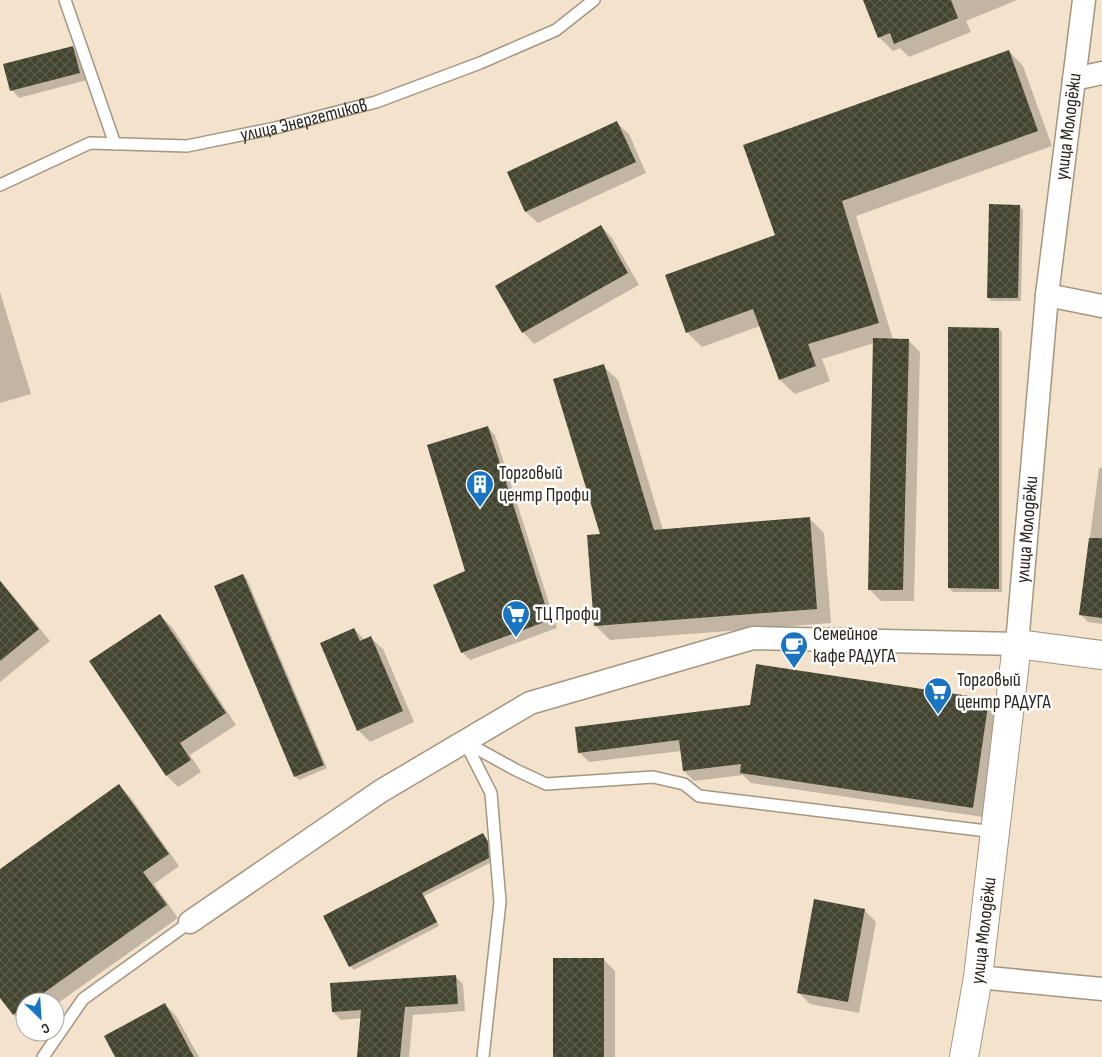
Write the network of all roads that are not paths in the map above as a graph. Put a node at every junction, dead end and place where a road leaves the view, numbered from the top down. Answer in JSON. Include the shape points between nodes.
{"nodes":[{"id":1,"x":65,"y":0,"type":"edge"},
{"id":2,"x":594,"y":0,"type":"edge"},
{"id":3,"x":1084,"y":0,"type":"edge"},
{"id":4,"x":1102,"y":73,"type":"edge"},
{"id":5,"x":1074,"y":78,"type":"junction"},
{"id":6,"x":115,"y":144,"type":"junction"},
{"id":7,"x":0,"y":185,"type":"edge"},
{"id":8,"x":1047,"y":295,"type":"junction"},
{"id":9,"x":1102,"y":306,"type":"edge"},
{"id":10,"x":1017,"y":644,"type":"junction"},
{"id":11,"x":1102,"y":655,"type":"edge"},
{"id":12,"x":464,"y":742,"type":"junction"},
{"id":13,"x":995,"y":832,"type":"junction"},
{"id":14,"x":190,"y":922,"type":"joint"},
{"id":15,"x":978,"y":976,"type":"junction"},
{"id":16,"x":1102,"y":989,"type":"edge"},
{"id":17,"x":43,"y":1057,"type":"edge"},
{"id":18,"x":483,"y":1057,"type":"edge"},
{"id":19,"x":964,"y":1057,"type":"edge"}],
"edges":[{"from":1,"to":6,"type":"lane"},
{"from":2,"to":6,"type":"lane","name":"улица Энергетиков","via":[[556,30],[376,102],[187,146]]},
{"from":3,"to":5,"type":"street","name":"улица Молодёжи"},
{"from":4,"to":5,"type":"street"},
{"from":5,"to":8,"type":"street","name":"улица Молодёжи"},
{"from":6,"to":7,"type":"lane","name":"улица Энергетиков","via":[[90,143]]},
{"from":8,"to":9,"type":"street"},
{"from":8,"to":10,"type":"street","name":"улица Молодёжи"},
{"from":10,"to":11,"type":"street"},
{"from":10,"to":12,"type":"street","via":[[754,638],[530,703]]},
{"from":10,"to":13,"type":"street","name":"улица Молодёжи"},
{"from":12,"to":13,"type":"lane","via":[[546,784],[652,777],[684,784],[699,796]]},
{"from":12,"to":14,"type":"street","via":[[381,791]]},
{"from":12,"to":18,"type":"lane","via":[[491,793],[500,902]]},
{"from":13,"to":15,"type":"street","name":"улица Молодёжи"},
{"from":14,"to":17,"type":"lane","via":[[83,999]]},
{"from":15,"to":16,"type":"street"},
{"from":15,"to":19,"type":"street","name":"улица Молодёжи"}]}
